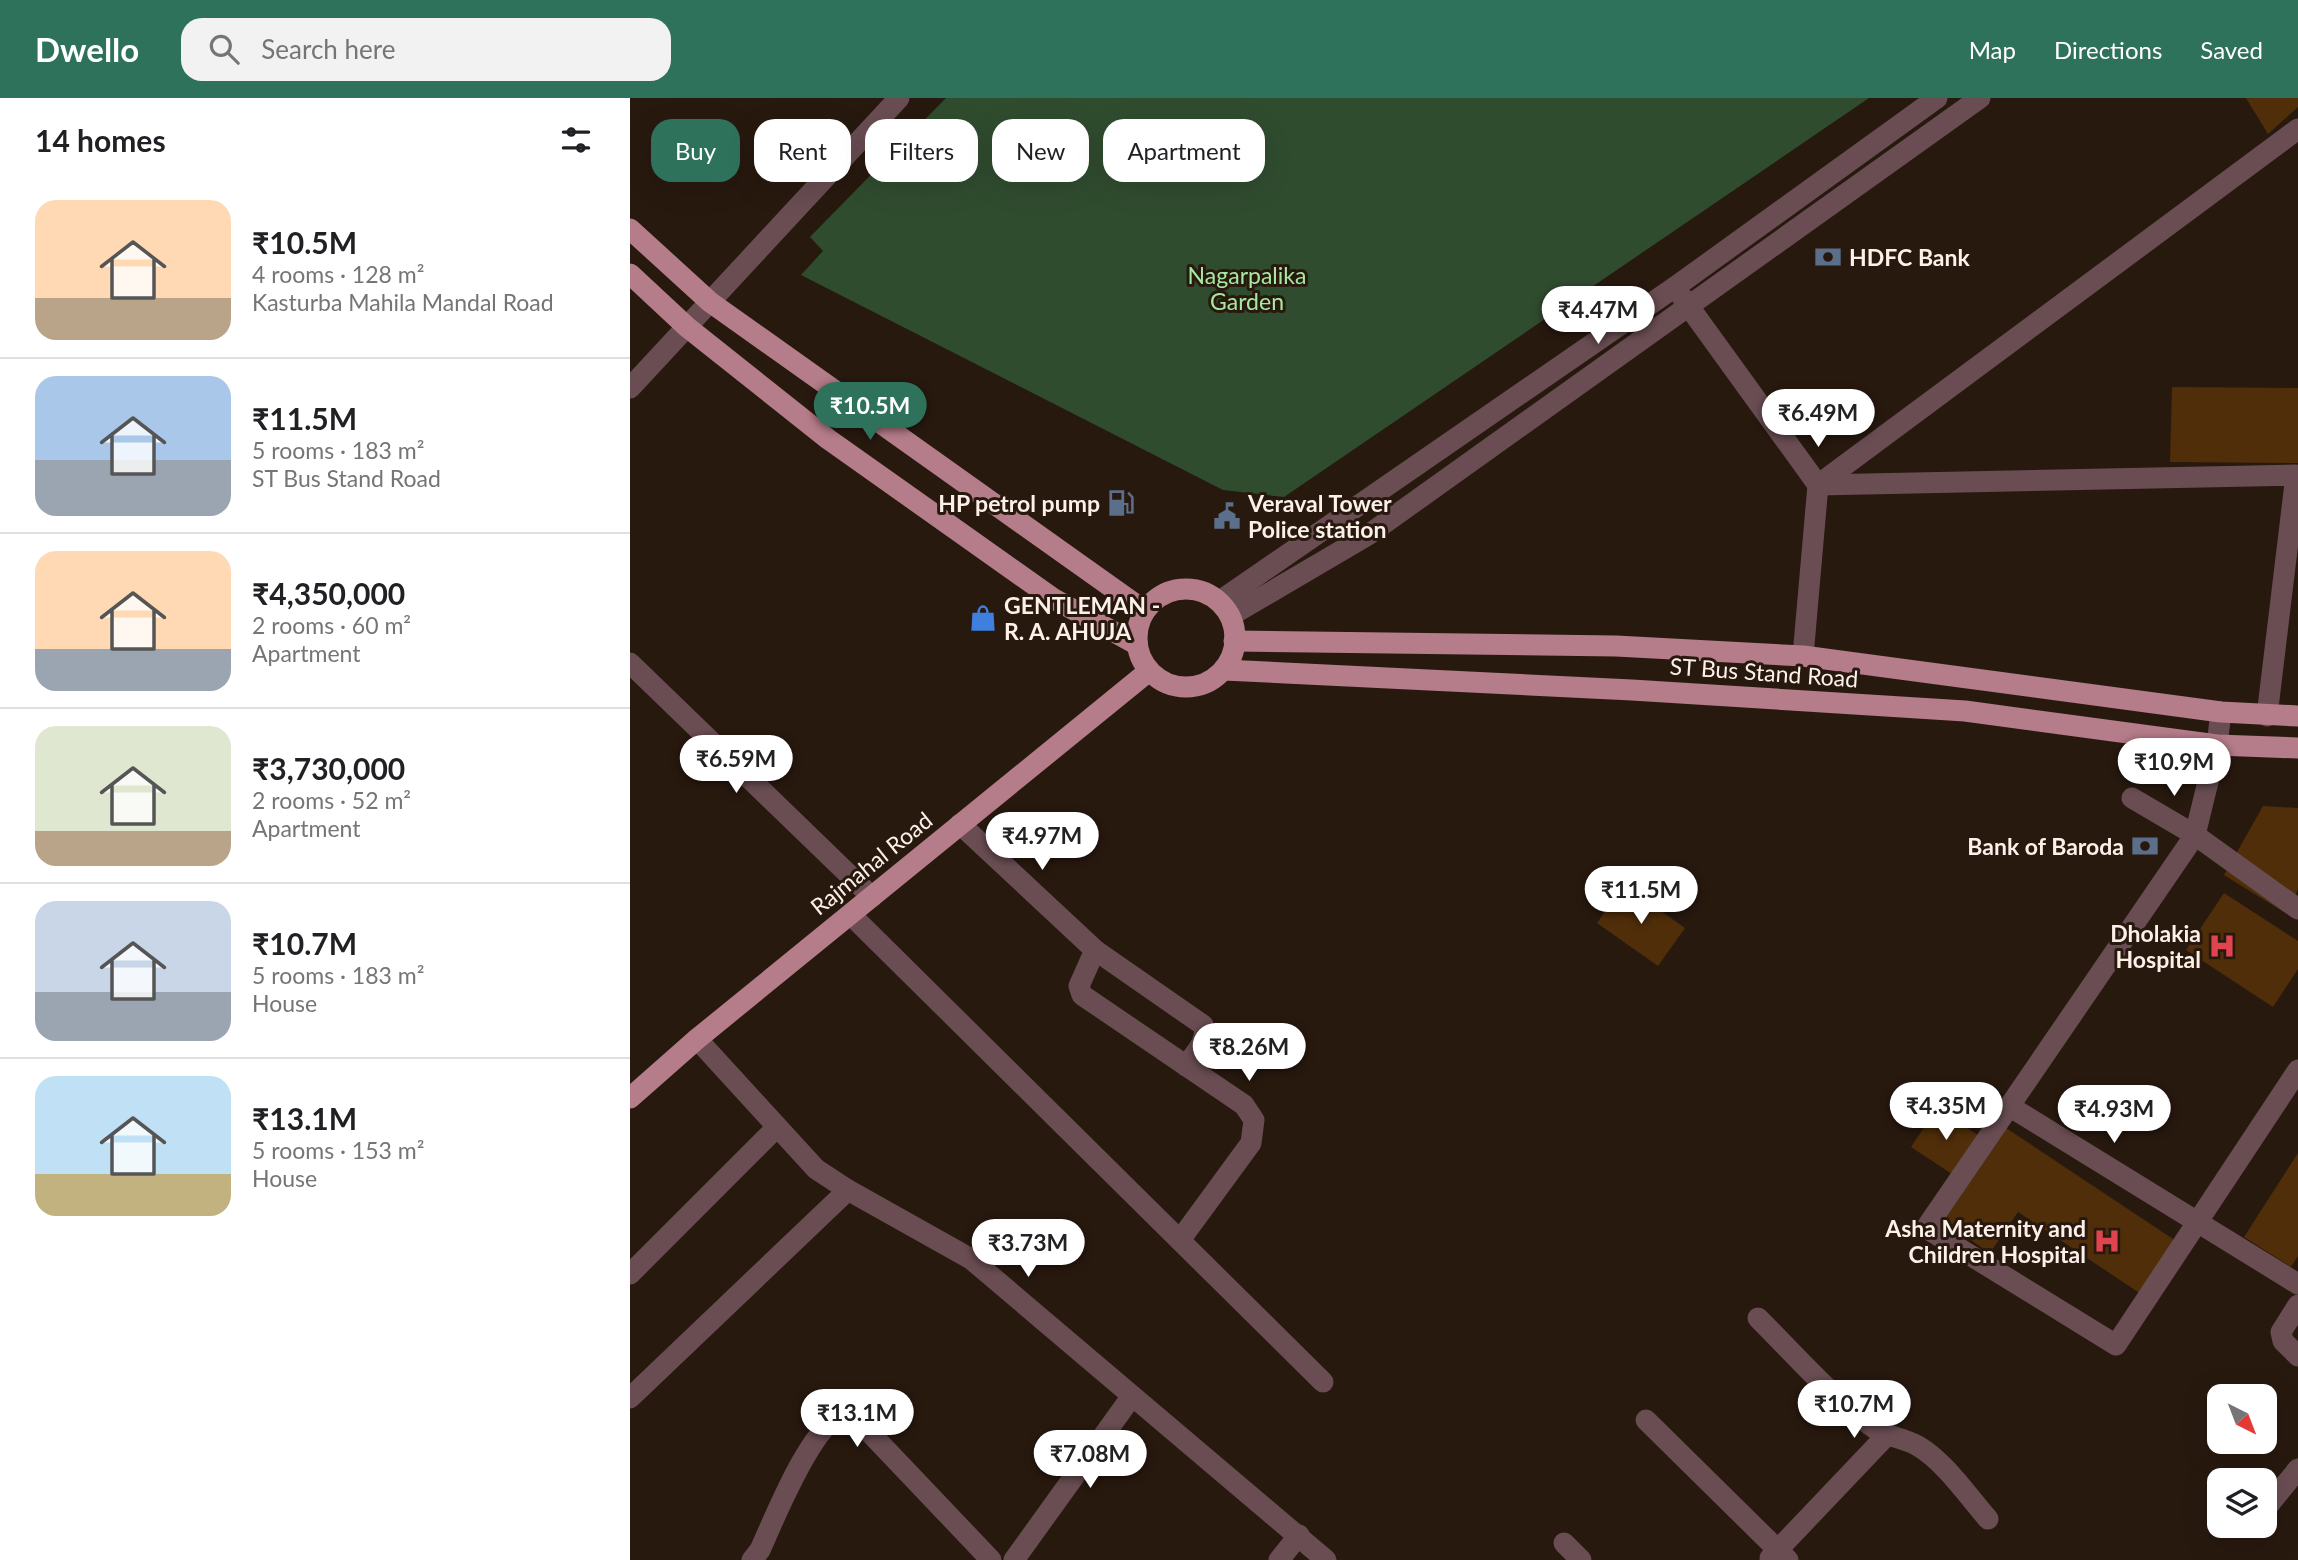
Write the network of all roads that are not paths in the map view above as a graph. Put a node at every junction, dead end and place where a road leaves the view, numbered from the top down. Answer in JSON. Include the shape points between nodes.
{"nodes":[{"id":1,"x":899,"y":98,"type":"edge"},
{"id":2,"x":1937,"y":98,"type":"edge"},
{"id":3,"x":1980,"y":98,"type":"edge"},
{"id":4,"x":2298,"y":129,"type":"edge"},
{"id":5,"x":1878,"y":141,"type":"junction"},
{"id":6,"x":1892,"y":159,"type":"junction"},
{"id":7,"x":630,"y":229,"type":"edge"},
{"id":8,"x":630,"y":274,"type":"edge"},
{"id":9,"x":1675,"y":287,"type":"junction"},
{"id":10,"x":710,"y":302,"type":"junction"},
{"id":11,"x":1689,"y":307,"type":"junction"},
{"id":12,"x":687,"y":327,"type":"junction"},
{"id":13,"x":630,"y":387,"type":"edge"},
{"id":14,"x":2297,"y":475,"type":"edge"},
{"id":15,"x":1818,"y":485,"type":"junction"},
{"id":16,"x":1225,"y":608,"type":"junction"},
{"id":17,"x":1145,"y":611,"type":"junction"},
{"id":18,"x":1234,"y":641,"type":"junction"},
{"id":19,"x":1136,"y":643,"type":"junction"},
{"id":20,"x":1803,"y":656,"type":"junction"},
{"id":21,"x":630,"y":663,"type":"edge"},
{"id":22,"x":1224,"y":670,"type":"junction"},
{"id":23,"x":1149,"y":671,"type":"junction"},
{"id":24,"x":2221,"y":712,"type":"junction"},
{"id":25,"x":2267,"y":716,"type":"junction"},
{"id":26,"x":2298,"y":716,"type":"edge"},
{"id":27,"x":2217,"y":745,"type":"junction"},
{"id":28,"x":2298,"y":748,"type":"edge"},
{"id":29,"x":2132,"y":798,"type":"dead end"},
{"id":30,"x":960,"y":824,"type":"junction"},
{"id":31,"x":2195,"y":835,"type":"junction"},
{"id":32,"x":872,"y":897,"type":"junction"},
{"id":33,"x":2298,"y":909,"type":"edge"},
{"id":34,"x":850,"y":914,"type":"junction"},
{"id":35,"x":1095,"y":950,"type":"junction"},
{"id":36,"x":697,"y":1039,"type":"junction"},
{"id":37,"x":1186,"y":1066,"type":"junction"},
{"id":38,"x":2298,"y":1070,"type":"edge"},
{"id":39,"x":630,"y":1098,"type":"edge"},
{"id":40,"x":2010,"y":1106,"type":"junction"},
{"id":41,"x":777,"y":1127,"type":"junction"},
{"id":42,"x":848,"y":1190,"type":"junction"},
{"id":43,"x":2197,"y":1221,"type":"junction"},
{"id":44,"x":1180,"y":1240,"type":"junction"},
{"id":45,"x":630,"y":1274,"type":"edge"},
{"id":46,"x":2298,"y":1284,"type":"edge"},
{"id":47,"x":2298,"y":1305,"type":"edge"},
{"id":48,"x":1758,"y":1318,"type":"dead end"},
{"id":49,"x":2298,"y":1356,"type":"edge"},
{"id":50,"x":1323,"y":1382,"type":"dead end"},
{"id":51,"x":1132,"y":1395,"type":"junction"},
{"id":52,"x":630,"y":1398,"type":"edge"},
{"id":53,"x":1646,"y":1420,"type":"dead end"},
{"id":54,"x":1887,"y":1435,"type":"junction"},
{"id":55,"x":2298,"y":1469,"type":"edge"},
{"id":56,"x":2277,"y":1495,"type":"edge"},
{"id":57,"x":1989,"y":1519,"type":"dead end"},
{"id":58,"x":1298,"y":1535,"type":"junction"},
{"id":59,"x":1564,"y":1543,"type":"dead end"},
{"id":60,"x":1778,"y":1556,"type":"edge"},
{"id":61,"x":752,"y":1560,"type":"edge"},
{"id":62,"x":991,"y":1560,"type":"edge"},
{"id":63,"x":1014,"y":1560,"type":"edge"},
{"id":64,"x":1279,"y":1560,"type":"edge"},
{"id":65,"x":1326,"y":1560,"type":"edge"},
{"id":66,"x":1581,"y":1560,"type":"edge"}],
"edges":[{"from":1,"to":10,"type":"street"},
{"from":2,"to":5,"type":"street"},
{"from":3,"to":6,"type":"street"},
{"from":4,"to":15,"type":"street"},
{"from":5,"to":6,"type":"street"},
{"from":5,"to":9,"type":"street"},
{"from":6,"to":11,"type":"street"},
{"from":7,"to":10,"type":"main road"},
{"from":8,"to":12,"type":"main road"},
{"from":9,"to":11,"type":"street"},
{"from":9,"to":16,"type":"street"},
{"from":10,"to":12,"type":"street"},
{"from":10,"to":17,"type":"main road"},
{"from":11,"to":15,"type":"street"},
{"from":11,"to":16,"type":"street","via":[[1368,535]]},
{"from":12,"to":13,"type":"street"},
{"from":12,"to":19,"type":"main road","via":[[828,439],[1043,591]]},
{"from":14,"to":15,"type":"street"},
{"from":14,"to":25,"type":"street"},
{"from":15,"to":20,"type":"street"},
{"from":16,"to":17,"type":"main road","via":[[1206,593],[1189,589],[1157,598]]},
{"from":16,"to":18,"type":"main road"},
{"from":17,"to":19,"type":"main road"},
{"from":18,"to":20,"type":"main road","name":"ST Bus Stand Road","via":[[1616,646]]},
{"from":18,"to":22,"type":"main road"},
{"from":19,"to":23,"type":"main road"},
{"from":20,"to":24,"type":"main road","name":"ST Bus Stand Road"},
{"from":21,"to":32,"type":"street"},
{"from":22,"to":23,"type":"main road","via":[[1206,684],[1190,688],[1175,687]]},
{"from":22,"to":27,"type":"main road","name":"ST Bus Stand Road","via":[[1965,710]]},
{"from":23,"to":30,"type":"main road","name":"Rajmahal Road"},
{"from":24,"to":25,"type":"main road","name":"ST Bus Stand Road"},
{"from":24,"to":27,"type":"street"},
{"from":25,"to":26,"type":"main road","name":"ST Bus Stand Road"},
{"from":27,"to":28,"type":"main road","name":"ST Bus Stand Road"},
{"from":27,"to":31,"type":"street"},
{"from":29,"to":31,"type":"street"},
{"from":30,"to":32,"type":"main road","name":"Rajmahal Road"},
{"from":30,"to":35,"type":"street"},
{"from":31,"to":33,"type":"street"},
{"from":31,"to":40,"type":"street"},
{"from":32,"to":34,"type":"main road","name":"Rajmahal Road"},
{"from":34,"to":36,"type":"main road","name":"Rajmahal Road"},
{"from":34,"to":44,"type":"street"},
{"from":35,"to":37,"type":"street","via":[[1079,986],[1082,995]]},
{"from":35,"to":37,"type":"street","via":[[1203,1025],[1201,1044]]},
{"from":36,"to":39,"type":"main road","name":"Rajmahal Road"},
{"from":36,"to":41,"type":"street"},
{"from":37,"to":44,"type":"street","via":[[1244,1105],[1254,1120],[1251,1143]]},
{"from":38,"to":43,"type":"street"},
{"from":40,"to":43,"type":"street"},
{"from":40,"to":43,"type":"street","via":[[1926,1228],[2116,1345]]},
{"from":41,"to":42,"type":"street","via":[[816,1169]]},
{"from":41,"to":45,"type":"street"},
{"from":42,"to":51,"type":"street","via":[[971,1259]]},
{"from":42,"to":52,"type":"street"},
{"from":43,"to":46,"type":"street"},
{"from":44,"to":50,"type":"street"},
{"from":47,"to":49,"type":"street","via":[[2281,1332]]},
{"from":48,"to":54,"type":"street","via":[[1854,1413]]},
{"from":51,"to":58,"type":"street"},
{"from":51,"to":63,"type":"street"},
{"from":53,"to":60,"type":"street"},
{"from":54,"to":57,"type":"street","via":[[1930,1454]]},
{"from":54,"to":60,"type":"street"},
{"from":55,"to":56,"type":"street"},
{"from":58,"to":64,"type":"street"},
{"from":58,"to":65,"type":"street"},
{"from":59,"to":66,"type":"street"},
{"from":61,"to":62,"type":"street","via":[[809,1446],[844,1415],[855,1417]]}]}
